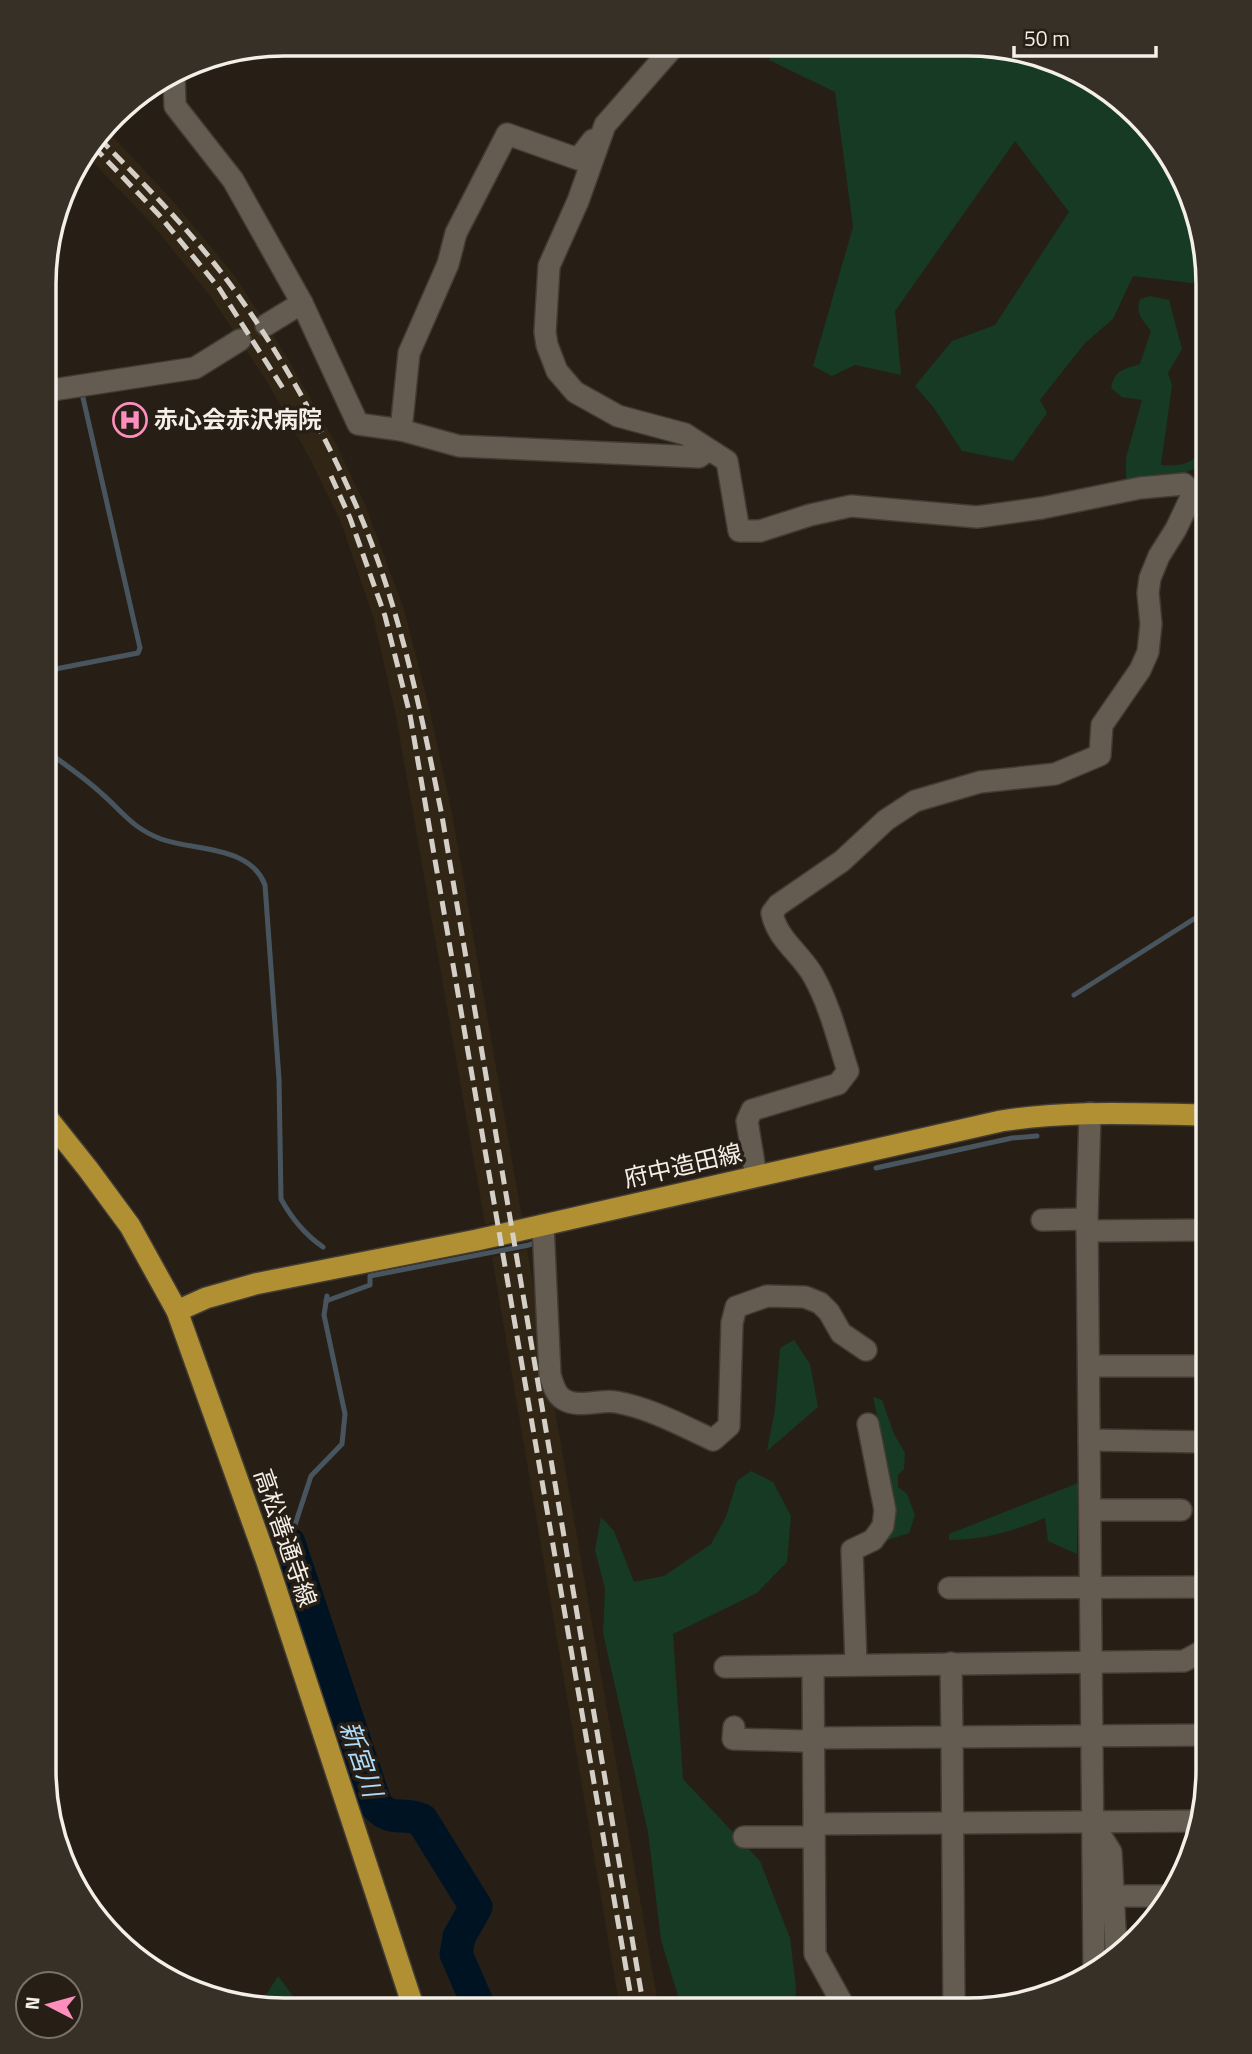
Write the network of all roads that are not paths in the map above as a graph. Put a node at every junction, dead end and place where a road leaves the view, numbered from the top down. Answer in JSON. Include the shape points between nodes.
{"nodes":[{"id":1,"x":665,"y":56,"type":"edge"},
{"id":2,"x":174,"y":85,"type":"edge"},
{"id":3,"x":605,"y":125,"type":"junction"},
{"id":4,"x":302,"y":303,"type":"junction"},
{"id":5,"x":266,"y":325,"type":"dead end"},
{"id":6,"x":240,"y":340,"type":"dead end"},
{"id":7,"x":56,"y":389,"type":"edge"},
{"id":8,"x":401,"y":430,"type":"junction"},
{"id":9,"x":709,"y":450,"type":"junction"},
{"id":10,"x":1090,"y":1113,"type":"junction"},
{"id":11,"x":1196,"y":1115,"type":"edge"},
{"id":12,"x":56,"y":1129,"type":"edge"},
{"id":13,"x":756,"y":1176,"type":"junction"},
{"id":14,"x":1042,"y":1220,"type":"dead end"},
{"id":15,"x":543,"y":1225,"type":"junction"},
{"id":16,"x":1087,"y":1225,"type":"junction"},
{"id":17,"x":1196,"y":1230,"type":"edge"},
{"id":18,"x":177,"y":1311,"type":"junction"},
{"id":19,"x":866,"y":1350,"type":"dead end"},
{"id":20,"x":1089,"y":1366,"type":"junction"},
{"id":21,"x":1196,"y":1366,"type":"edge"},
{"id":22,"x":868,"y":1424,"type":"dead end"},
{"id":23,"x":1089,"y":1440,"type":"junction"},
{"id":24,"x":1196,"y":1441,"type":"edge"},
{"id":25,"x":1090,"y":1510,"type":"junction"},
{"id":26,"x":1181,"y":1510,"type":"dead end"},
{"id":27,"x":1090,"y":1587,"type":"junction"},
{"id":28,"x":1196,"y":1587,"type":"edge"},
{"id":29,"x":949,"y":1588,"type":"dead end"},
{"id":30,"x":1196,"y":1654,"type":"edge"},
{"id":31,"x":1090,"y":1662,"type":"junction"},
{"id":32,"x":951,"y":1663,"type":"junction"},
{"id":33,"x":856,"y":1664,"type":"junction"},
{"id":34,"x":725,"y":1667,"type":"dead end"},
{"id":35,"x":813,"y":1668,"type":"junction"},
{"id":36,"x":734,"y":1727,"type":"dead end"},
{"id":37,"x":1196,"y":1735,"type":"edge"},
{"id":38,"x":1091,"y":1736,"type":"junction"},
{"id":39,"x":952,"y":1737,"type":"junction"},
{"id":40,"x":813,"y":1738,"type":"junction"},
{"id":41,"x":1190,"y":1821,"type":"edge"},
{"id":42,"x":1092,"y":1822,"type":"junction"},
{"id":43,"x":953,"y":1823,"type":"junction"},
{"id":44,"x":814,"y":1830,"type":"junction"},
{"id":45,"x":744,"y":1837,"type":"dead end"},
{"id":46,"x":1114,"y":1896,"type":"junction"},
{"id":47,"x":1157,"y":1896,"type":"edge"},
{"id":48,"x":1116,"y":1943,"type":"edge"},
{"id":49,"x":1094,"y":1959,"type":"edge"},
{"id":50,"x":410,"y":1998,"type":"edge"},
{"id":51,"x":839,"y":1998,"type":"edge"},
{"id":52,"x":954,"y":1998,"type":"edge"}],
"edges":[{"from":1,"to":3,"type":"street"},
{"from":2,"to":4,"type":"street","via":[[175,106],[233,180]]},
{"from":3,"to":8,"type":"street","via":[[579,159],[507,134],[456,233],[448,264],[409,352]]},
{"from":3,"to":9,"type":"street","via":[[550,266],[547,345],[557,371],[575,392],[618,416],[685,434]]},
{"from":4,"to":5,"type":"street"},
{"from":4,"to":8,"type":"street","via":[[358,424]]},
{"from":6,"to":7,"type":"street","via":[[195,368]]},
{"from":8,"to":9,"type":"street","via":[[459,446],[699,457]]},
{"from":9,"to":13,"type":"street","via":[[727,461],[739,531],[760,531],[851,506],[977,517],[1140,488],[1184,484],[1193,493],[1150,578],[1149,652],[1102,725],[1100,755],[1055,774],[980,782],[915,801],[772,913],[774,924],[813,974],[848,1071],[838,1084],[751,1110],[747,1121]]},
{"from":10,"to":11,"type":"main road","name":"府中造田線"},
{"from":10,"to":13,"type":"main road","name":"府中造田線","via":[[1001,1121]]},
{"from":10,"to":16,"type":"street"},
{"from":12,"to":18,"type":"main road","name":"高松善通寺線","via":[[130,1226]]},
{"from":13,"to":15,"type":"main road","name":"府中造田線"},
{"from":14,"to":16,"type":"street"},
{"from":15,"to":18,"type":"main road","name":"府中造田線","via":[[255,1284]]},
{"from":15,"to":19,"type":"street","via":[[550,1375],[564,1401],[631,1404],[712,1440],[729,1426],[736,1307],[767,1296],[805,1297],[820,1303],[841,1333]]},
{"from":16,"to":17,"type":"street"},
{"from":16,"to":20,"type":"street"},
{"from":18,"to":50,"type":"main road","name":"高松善通寺線","via":[[267,1562]]},
{"from":20,"to":21,"type":"street"},
{"from":20,"to":23,"type":"street"},
{"from":22,"to":33,"type":"street","via":[[885,1510],[883,1526],[873,1540],[852,1550]]},
{"from":23,"to":24,"type":"street"},
{"from":23,"to":25,"type":"street"},
{"from":25,"to":26,"type":"street"},
{"from":25,"to":27,"type":"street"},
{"from":27,"to":28,"type":"street"},
{"from":27,"to":29,"type":"street"},
{"from":27,"to":31,"type":"street"},
{"from":30,"to":31,"type":"street","via":[[1184,1661]]},
{"from":31,"to":32,"type":"street"},
{"from":31,"to":38,"type":"street"},
{"from":32,"to":33,"type":"street"},
{"from":32,"to":39,"type":"street"},
{"from":33,"to":35,"type":"street"},
{"from":34,"to":35,"type":"street"},
{"from":35,"to":40,"type":"street"},
{"from":36,"to":40,"type":"street","via":[[733,1739]]},
{"from":37,"to":38,"type":"street"},
{"from":38,"to":39,"type":"street"},
{"from":38,"to":42,"type":"street"},
{"from":39,"to":40,"type":"street"},
{"from":39,"to":43,"type":"street"},
{"from":40,"to":44,"type":"street"},
{"from":41,"to":42,"type":"street"},
{"from":42,"to":43,"type":"street"},
{"from":42,"to":46,"type":"street","via":[[1111,1852]]},
{"from":42,"to":49,"type":"street"},
{"from":43,"to":44,"type":"street"},
{"from":43,"to":52,"type":"street"},
{"from":44,"to":45,"type":"street"},
{"from":44,"to":51,"type":"street","via":[[815,1954]]},
{"from":46,"to":47,"type":"street"},
{"from":46,"to":48,"type":"street"}]}
